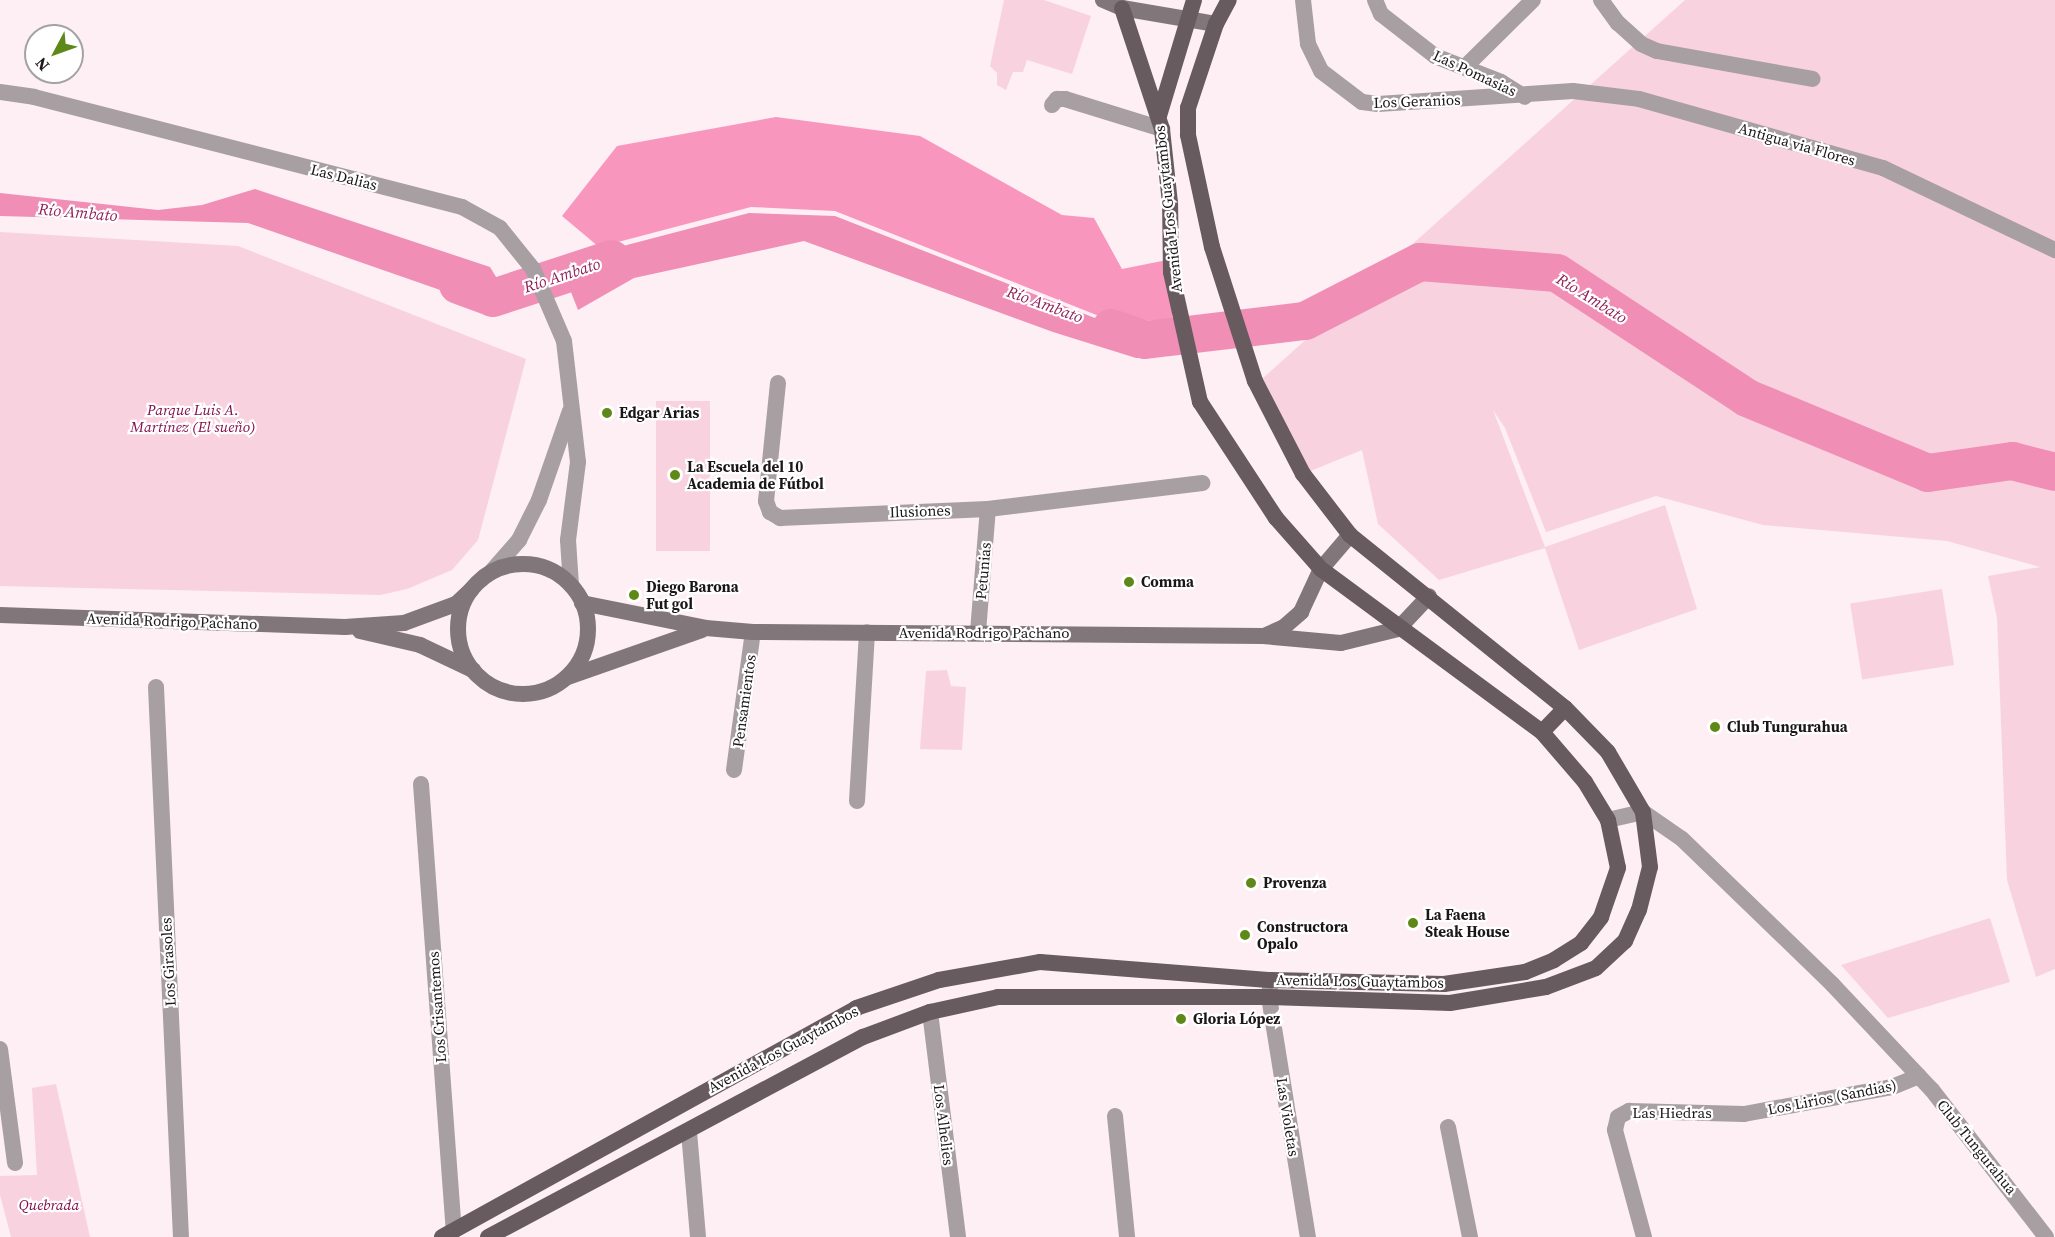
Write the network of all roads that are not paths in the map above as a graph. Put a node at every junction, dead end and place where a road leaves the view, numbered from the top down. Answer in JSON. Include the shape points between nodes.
{"nodes":[{"id":1,"x":1103,"y":0,"type":"edge"},
{"id":2,"x":1194,"y":0,"type":"edge"},
{"id":3,"x":1229,"y":0,"type":"edge"},
{"id":4,"x":1304,"y":0,"type":"edge"},
{"id":5,"x":1375,"y":0,"type":"edge"},
{"id":6,"x":1533,"y":0,"type":"edge"},
{"id":7,"x":1601,"y":0,"type":"edge"},
{"id":8,"x":1122,"y":8,"type":"junction"},
{"id":9,"x":1186,"y":21,"type":"junction"},
{"id":10,"x":1216,"y":24,"type":"junction"},
{"id":11,"x":1466,"y":66,"type":"junction"},
{"id":12,"x":1812,"y":79,"type":"dead end"},
{"id":13,"x":0,"y":92,"type":"edge"},
{"id":14,"x":1525,"y":97,"type":"junction"},
{"id":15,"x":1052,"y":105,"type":"dead end"},
{"id":16,"x":1160,"y":123,"type":"junction"},
{"id":17,"x":2055,"y":250,"type":"edge"},
{"id":18,"x":778,"y":383,"type":"dead end"},
{"id":19,"x":573,"y":398,"type":"junction"},
{"id":20,"x":1202,"y":483,"type":"dead end"},
{"id":21,"x":988,"y":509,"type":"junction"},
{"id":22,"x":1350,"y":535,"type":"junction"},
{"id":23,"x":1321,"y":569,"type":"junction"},
{"id":24,"x":491,"y":572,"type":"junction"},
{"id":25,"x":571,"y":585,"type":"junction"},
{"id":26,"x":471,"y":590,"type":"junction"},
{"id":27,"x":1429,"y":596,"type":"junction"},
{"id":28,"x":582,"y":603,"type":"junction"},
{"id":29,"x":0,"y":615,"type":"edge"},
{"id":30,"x":345,"y":627,"type":"junction"},
{"id":31,"x":706,"y":628,"type":"junction"},
{"id":32,"x":1398,"y":629,"type":"junction"},
{"id":33,"x":753,"y":632,"type":"junction"},
{"id":34,"x":867,"y":632,"type":"junction"},
{"id":35,"x":978,"y":632,"type":"junction"},
{"id":36,"x":1263,"y":636,"type":"junction"},
{"id":37,"x":473,"y":670,"type":"junction"},
{"id":38,"x":567,"y":678,"type":"junction"},
{"id":39,"x":156,"y":687,"type":"dead end"},
{"id":40,"x":1565,"y":708,"type":"junction"},
{"id":41,"x":1542,"y":732,"type":"junction"},
{"id":42,"x":734,"y":770,"type":"dead end"},
{"id":43,"x":421,"y":784,"type":"dead end"},
{"id":44,"x":857,"y":801,"type":"dead end"},
{"id":45,"x":1643,"y":812,"type":"junction"},
{"id":46,"x":1608,"y":820,"type":"junction"},
{"id":47,"x":1270,"y":989,"type":"junction"},
{"id":48,"x":930,"y":1012,"type":"junction"},
{"id":49,"x":0,"y":1049,"type":"edge"},
{"id":50,"x":1919,"y":1076,"type":"junction"},
{"id":51,"x":1743,"y":1114,"type":"joint"},
{"id":52,"x":1115,"y":1116,"type":"dead end"},
{"id":53,"x":1448,"y":1127,"type":"dead end"},
{"id":54,"x":689,"y":1132,"type":"junction"},
{"id":55,"x":15,"y":1163,"type":"dead end"},
{"id":56,"x":448,"y":1233,"type":"edge"},
{"id":57,"x":181,"y":1237,"type":"edge"},
{"id":58,"x":488,"y":1237,"type":"edge"},
{"id":59,"x":698,"y":1237,"type":"edge"},
{"id":60,"x":958,"y":1237,"type":"edge"},
{"id":61,"x":1127,"y":1237,"type":"edge"},
{"id":62,"x":1308,"y":1237,"type":"edge"},
{"id":63,"x":1470,"y":1237,"type":"edge"},
{"id":64,"x":1644,"y":1237,"type":"edge"},
{"id":65,"x":2046,"y":1237,"type":"edge"}],
"edges":[{"from":1,"to":8,"type":"main road"},
{"from":2,"to":9,"type":"main road","name":"Avenida Los Guaytambos"},
{"from":3,"to":10,"type":"main road","name":"Avenida Los Guaytambos"},
{"from":4,"to":14,"type":"street","name":"Los Geranios","via":[[1308,44],[1321,71],[1362,102]]},
{"from":5,"to":11,"type":"street","name":"Las Pomasias","via":[[1381,14],[1406,37],[1434,56]]},
{"from":6,"to":11,"type":"street"},
{"from":7,"to":12,"type":"street","via":[[1641,44],[1657,51]]},
{"from":8,"to":9,"type":"main road"},
{"from":8,"to":16,"type":"main road"},
{"from":9,"to":10,"type":"main road"},
{"from":9,"to":16,"type":"main road","name":"Avenida Los Guaytambos"},
{"from":10,"to":22,"type":"main road","name":"Avenida Los Guaytambos","via":[[1188,108],[1188,135],[1212,247],[1255,381],[1303,474]]},
{"from":11,"to":14,"type":"street","name":"Las Pomasias"},
{"from":13,"to":19,"type":"street","name":"Las Dalias","via":[[46,100],[462,207],[500,228],[533,269],[564,341]]},
{"from":14,"to":17,"type":"street","name":"Antigua via Flores","via":[[1573,91],[1639,99],[1883,168]]},
{"from":15,"to":16,"type":"street","via":[[1057,99],[1065,99]]},
{"from":16,"to":23,"type":"main road","name":"Avenida Los Guaytambos","via":[[1170,203],[1171,272],[1200,402],[1276,518]]},
{"from":18,"to":21,"type":"street","name":"Ilusiones","via":[[766,501],[770,512],[780,519]]},
{"from":19,"to":24,"type":"street","name":"Las Dalias","via":[[539,500],[519,540]]},
{"from":19,"to":25,"type":"street","name":"Las Dalias","via":[[578,462],[568,540]]},
{"from":20,"to":21,"type":"street","name":"Ilusiones"},
{"from":21,"to":35,"type":"street","name":"Petunias"},
{"from":22,"to":23,"type":"main road","name":"Avenida Rodrigo Pachano"},
{"from":22,"to":27,"type":"main road","name":"Avenida Los Guaytambos"},
{"from":23,"to":32,"type":"main road","name":"Avenida Los Guaytambos"},
{"from":23,"to":36,"type":"main road","name":"Avenida Rodrigo Pachano","via":[[1301,612],[1284,627]]},
{"from":24,"to":25,"type":"main road","via":[[511,565],[533,565],[554,572]]},
{"from":24,"to":26,"type":"main road"},
{"from":25,"to":28,"type":"main road"},
{"from":26,"to":30,"type":"main road","name":"Avenida Rodrigo Pachano","via":[[456,604],[404,623]]},
{"from":26,"to":37,"type":"main road","via":[[461,609],[458,630],[462,651]]},
{"from":27,"to":32,"type":"main road"},
{"from":27,"to":40,"type":"main road","name":"Avenida Los Guaytambos"},
{"from":28,"to":31,"type":"main road","name":"Avenida Rodrigo Pachano"},
{"from":28,"to":38,"type":"main road","via":[[588,622],[587,643],[580,662]]},
{"from":29,"to":30,"type":"main road","name":"Avenida Rodrigo Pachano"},
{"from":30,"to":37,"type":"main road","name":"Avenida Rodrigo Pachano","via":[[420,645]]},
{"from":31,"to":33,"type":"main road","name":"Avenida Rodrigo Pachano"},
{"from":31,"to":38,"type":"main road","name":"Avenida Rodrigo Pachano"},
{"from":32,"to":36,"type":"main road","name":"Avenida Rodrigo Pachano","via":[[1341,643]]},
{"from":32,"to":41,"type":"main road","name":"Avenida Los Guaytambos"},
{"from":33,"to":34,"type":"main road","name":"Avenida Rodrigo Pachano"},
{"from":33,"to":42,"type":"street","name":"Pensamientos"},
{"from":34,"to":35,"type":"main road","name":"Avenida Rodrigo Pachano"},
{"from":34,"to":44,"type":"street"},
{"from":35,"to":36,"type":"main road","name":"Avenida Rodrigo Pachano"},
{"from":37,"to":38,"type":"main road","via":[[489,684],[508,692],[529,694],[550,689]]},
{"from":39,"to":57,"type":"street","name":"Los Girasoles"},
{"from":40,"to":41,"type":"main road"},
{"from":40,"to":45,"type":"main road","name":"Avenida Los Guaytambos","via":[[1608,752]]},
{"from":41,"to":46,"type":"main road","name":"Avenida Los Guaytambos","via":[[1585,782]]},
{"from":43,"to":56,"type":"street","name":"Los Crisantemos"},
{"from":45,"to":46,"type":"street"},
{"from":45,"to":47,"type":"main road","name":"Avenida Los Guaytambos","via":[[1650,867],[1639,910],[1625,941],[1596,968],[1546,987],[1450,1003]]},
{"from":45,"to":50,"type":"street","name":"Club Tungurahua","via":[[1682,839],[1832,984]]},
{"from":46,"to":47,"type":"main road","name":"Avenida Los Guaytambos","via":[[1618,868],[1611,898],[1581,943],[1554,960],[1525,972],[1444,984]]},
{"from":47,"to":48,"type":"main road","name":"Avenida Los Guaytambos","via":[[998,997]]},
{"from":47,"to":56,"type":"main road","name":"Avenida Los Guaytambos","via":[[1040,962],[939,980],[856,1008]]},
{"from":47,"to":62,"type":"street","name":"Las Violetas"},
{"from":48,"to":54,"type":"main road","name":"Avenida Los Guaytambos","via":[[863,1037]]},
{"from":48,"to":60,"type":"street","name":"Los Alhelies"},
{"from":49,"to":55,"type":"street"},
{"from":50,"to":51,"type":"street","name":"Los Lirios (Sandias)","via":[[1892,1087]]},
{"from":50,"to":65,"type":"street","name":"Club Tungurahua"},
{"from":51,"to":64,"type":"street","name":"Las Hiedras","via":[[1629,1111],[1618,1117],[1615,1130]]},
{"from":52,"to":61,"type":"street"},
{"from":53,"to":63,"type":"street"},
{"from":54,"to":58,"type":"main road","name":"Avenida Los Guaytambos"},
{"from":54,"to":59,"type":"street"}]}
